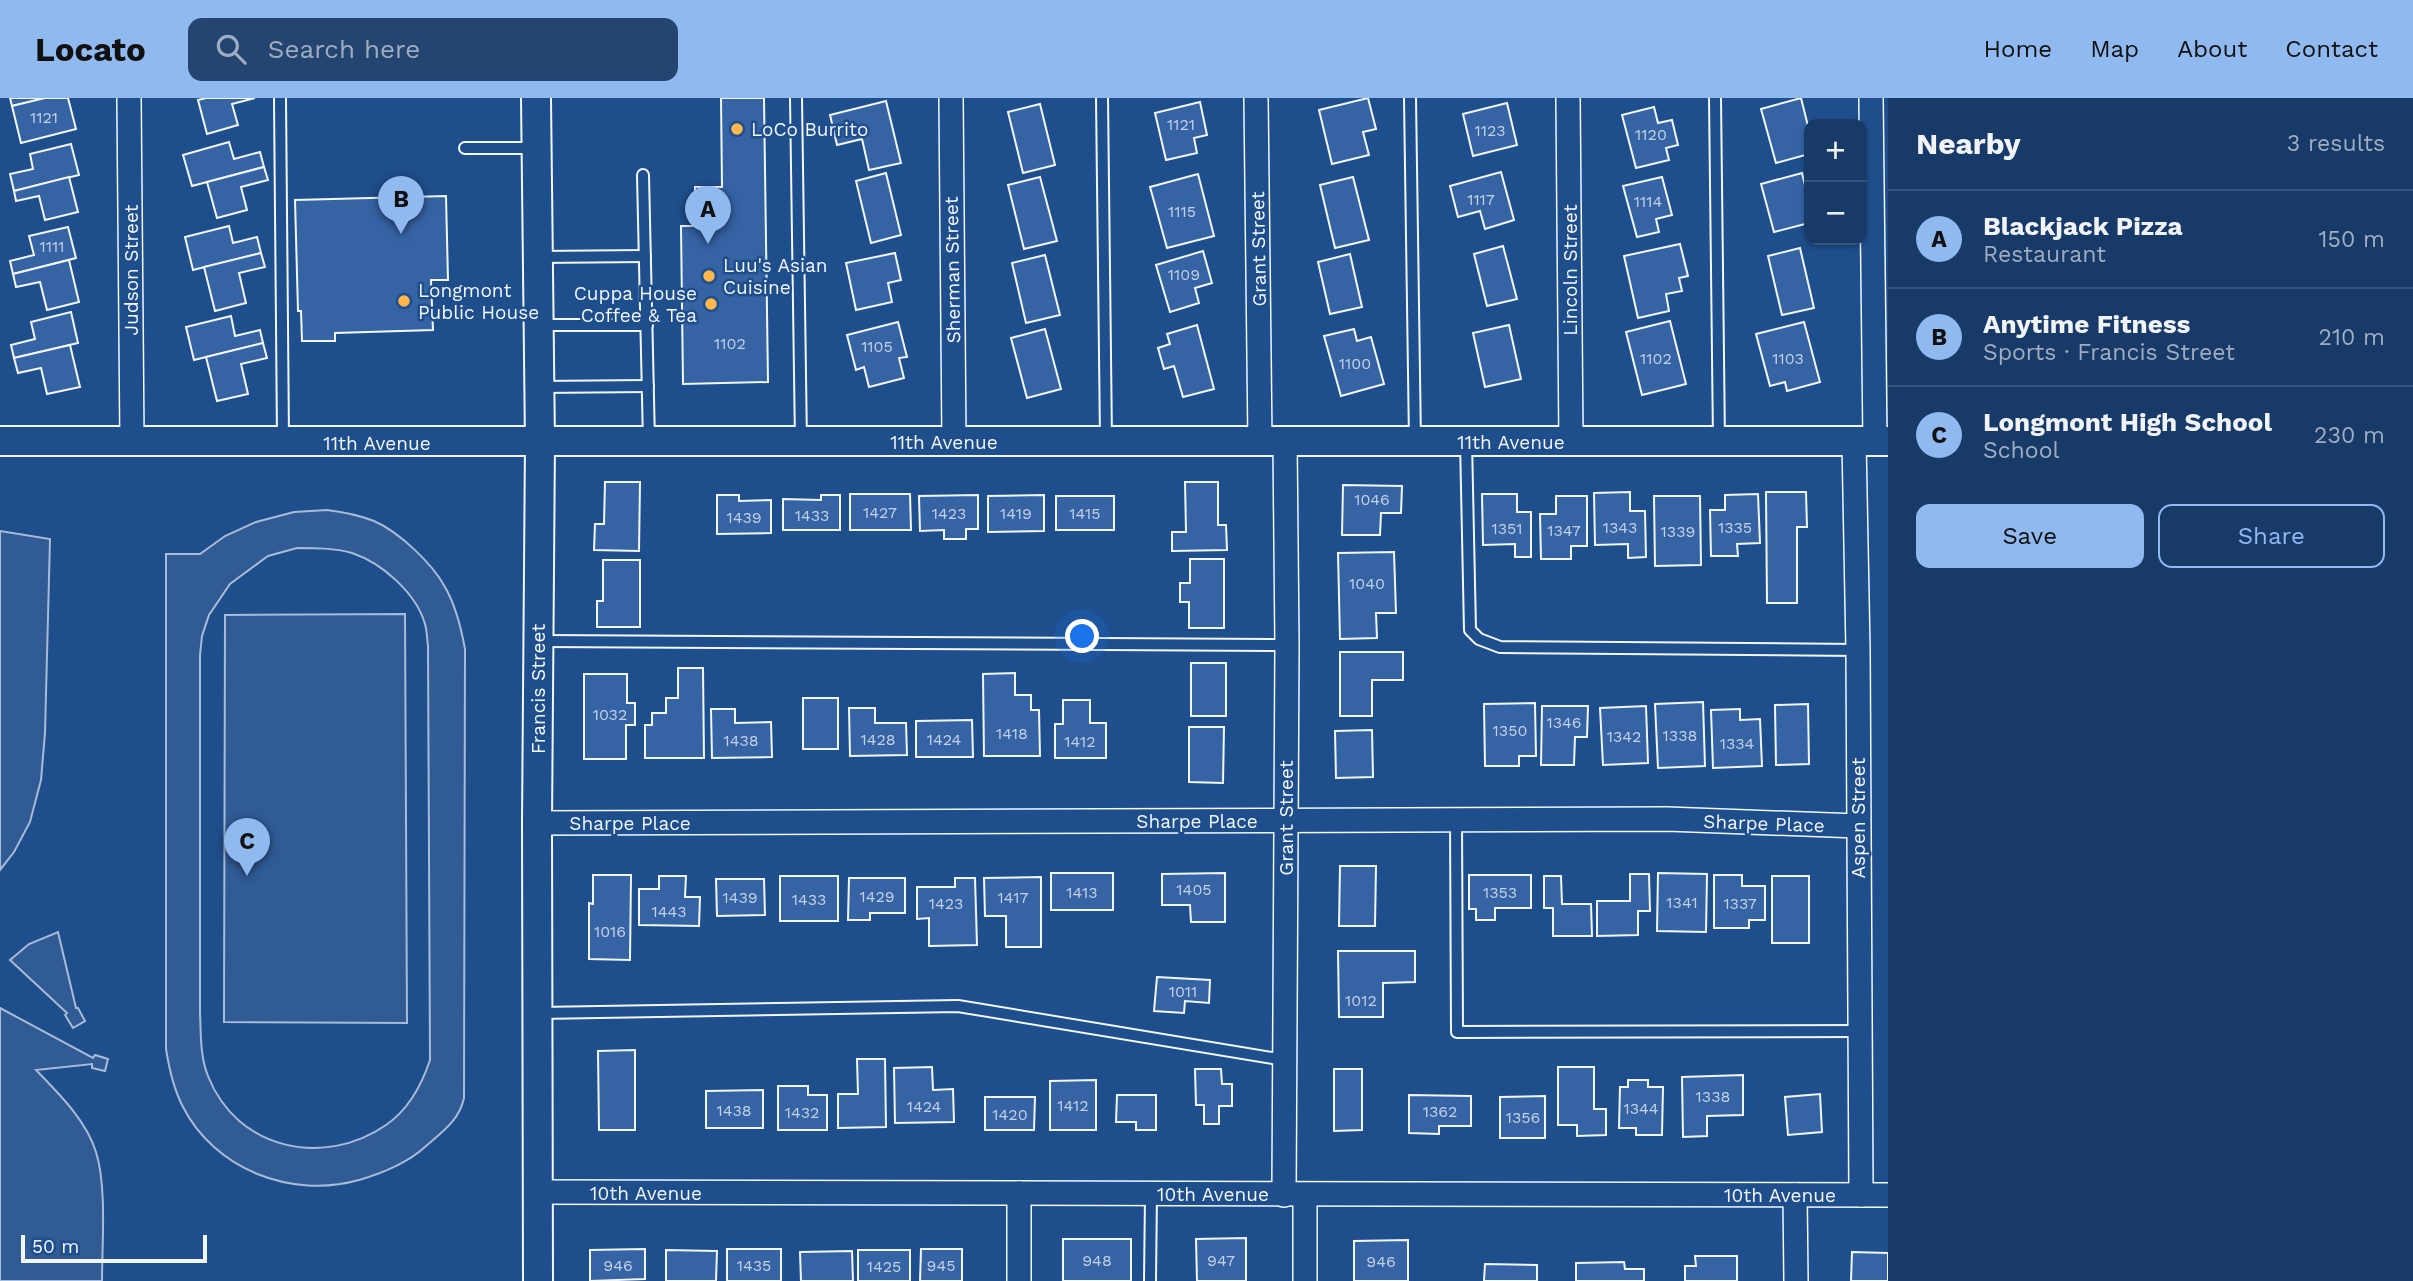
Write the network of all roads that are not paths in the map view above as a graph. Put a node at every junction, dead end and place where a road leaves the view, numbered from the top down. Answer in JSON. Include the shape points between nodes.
{"nodes":[{"id":1,"x":129,"y":98,"type":"edge"},
{"id":2,"x":280,"y":98,"type":"edge"},
{"id":3,"x":536,"y":98,"type":"edge"},
{"id":4,"x":796,"y":98,"type":"edge"},
{"id":5,"x":951,"y":98,"type":"edge"},
{"id":6,"x":1102,"y":98,"type":"edge"},
{"id":7,"x":1256,"y":98,"type":"edge"},
{"id":8,"x":1410,"y":98,"type":"edge"},
{"id":9,"x":1568,"y":98,"type":"edge"},
{"id":10,"x":1715,"y":98,"type":"edge"},
{"id":11,"x":1871,"y":98,"type":"edge"},
{"id":12,"x":465,"y":148,"type":"dead end"},
{"id":13,"x":536,"y":148,"type":"junction"},
{"id":14,"x":643,"y":175,"type":"dead end"},
{"id":15,"x":645,"y":256,"type":"junction"},
{"id":16,"x":538,"y":257,"type":"junction"},
{"id":17,"x":538,"y":325,"type":"junction"},
{"id":18,"x":647,"y":325,"type":"junction"},
{"id":19,"x":648,"y":386,"type":"junction"},
{"id":20,"x":539,"y":387,"type":"junction"},
{"id":21,"x":0,"y":441,"type":"edge"},
{"id":22,"x":132,"y":442,"type":"junction"},
{"id":23,"x":283,"y":442,"type":"junction"},
{"id":24,"x":540,"y":442,"type":"junction"},
{"id":25,"x":649,"y":442,"type":"junction"},
{"id":26,"x":801,"y":442,"type":"junction"},
{"id":27,"x":954,"y":442,"type":"junction"},
{"id":28,"x":1106,"y":442,"type":"junction"},
{"id":29,"x":1273,"y":442,"type":"junction"},
{"id":30,"x":1415,"y":442,"type":"junction"},
{"id":31,"x":1466,"y":442,"type":"junction"},
{"id":32,"x":1571,"y":442,"type":"junction"},
{"id":33,"x":1719,"y":442,"type":"junction"},
{"id":34,"x":1872,"y":442,"type":"edge"},
{"id":35,"x":538,"y":641,"type":"junction"},
{"id":36,"x":1287,"y":645,"type":"junction"},
{"id":37,"x":1858,"y":650,"type":"junction"},
{"id":38,"x":1286,"y":820,"type":"junction"},
{"id":39,"x":1456,"y":820,"type":"junction"},
{"id":40,"x":537,"y":823,"type":"junction"},
{"id":41,"x":1858,"y":826,"type":"junction"},
{"id":42,"x":537,"y":1013,"type":"junction"},
{"id":43,"x":1860,"y":1031,"type":"junction"},
{"id":44,"x":1284,"y":1060,"type":"junction"},
{"id":45,"x":537,"y":1192,"type":"junction"},
{"id":46,"x":1019,"y":1193,"type":"junction"},
{"id":47,"x":1151,"y":1194,"type":"junction"},
{"id":48,"x":1295,"y":1195,"type":"junction"},
{"id":49,"x":1794,"y":1195,"type":"junction"},
{"id":50,"x":1861,"y":1195,"type":"junction"},
{"id":51,"x":1888,"y":1195,"type":"edge"},
{"id":52,"x":538,"y":1281,"type":"edge"},
{"id":53,"x":1019,"y":1281,"type":"edge"},
{"id":54,"x":1150,"y":1281,"type":"edge"},
{"id":55,"x":1305,"y":1281,"type":"edge"},
{"id":56,"x":1796,"y":1281,"type":"edge"}],
"edges":[{"from":1,"to":22,"type":"street","name":"Judson Street"},
{"from":2,"to":23,"type":"lane"},
{"from":3,"to":13,"type":"street","name":"Francis Street"},
{"from":4,"to":26,"type":"lane"},
{"from":5,"to":27,"type":"street","name":"Sherman Street"},
{"from":6,"to":28,"type":"lane"},
{"from":7,"to":29,"type":"street","name":"Grant Street"},
{"from":8,"to":30,"type":"lane"},
{"from":9,"to":32,"type":"street","name":"Lincoln Street"},
{"from":10,"to":33,"type":"lane"},
{"from":11,"to":34,"type":"street","name":"Aspen Street"},
{"from":12,"to":13,"type":"lane"},
{"from":13,"to":16,"type":"street","name":"Francis Street"},
{"from":14,"to":15,"type":"lane"},
{"from":15,"to":16,"type":"lane"},
{"from":15,"to":18,"type":"lane"},
{"from":16,"to":17,"type":"street","name":"Francis Street"},
{"from":17,"to":18,"type":"lane"},
{"from":17,"to":20,"type":"street","name":"Francis Street"},
{"from":18,"to":19,"type":"lane"},
{"from":19,"to":20,"type":"lane"},
{"from":19,"to":25,"type":"lane"},
{"from":20,"to":24,"type":"street","name":"Francis Street"},
{"from":21,"to":22,"type":"street","name":"11th Avenue"},
{"from":22,"to":23,"type":"street","name":"11th Avenue"},
{"from":23,"to":24,"type":"street","name":"11th Avenue"},
{"from":24,"to":25,"type":"street","name":"11th Avenue"},
{"from":24,"to":35,"type":"street","name":"Francis Street"},
{"from":25,"to":26,"type":"street","name":"11th Avenue"},
{"from":26,"to":27,"type":"street","name":"11th Avenue"},
{"from":27,"to":28,"type":"street","name":"11th Avenue"},
{"from":28,"to":29,"type":"street","name":"11th Avenue"},
{"from":29,"to":30,"type":"street","name":"11th Avenue"},
{"from":29,"to":36,"type":"street","name":"Grant Street"},
{"from":30,"to":31,"type":"street","name":"11th Avenue"},
{"from":31,"to":32,"type":"street","name":"11th Avenue"},
{"from":31,"to":37,"type":"lane","via":[[1470,630],[1479,639],[1500,647]]},
{"from":32,"to":33,"type":"street","name":"11th Avenue"},
{"from":33,"to":34,"type":"street","name":"11th Avenue"},
{"from":34,"to":37,"type":"street","name":"Aspen Street"},
{"from":35,"to":36,"type":"lane"},
{"from":35,"to":40,"type":"street","name":"Francis Street"},
{"from":36,"to":38,"type":"street","name":"Grant Street"},
{"from":37,"to":41,"type":"street","name":"Aspen Street"},
{"from":38,"to":39,"type":"street","name":"Sharpe Place"},
{"from":38,"to":40,"type":"street","name":"Sharpe Place"},
{"from":38,"to":44,"type":"street","name":"Grant Street"},
{"from":39,"to":41,"type":"street","name":"Sharpe Place","via":[[1667,819]]},
{"from":39,"to":43,"type":"lane","via":[[1457,1032]]},
{"from":40,"to":42,"type":"street","name":"Francis Street"},
{"from":41,"to":43,"type":"street","name":"Aspen Street"},
{"from":42,"to":44,"type":"lane","via":[[958,1006]]},
{"from":42,"to":45,"type":"street","name":"Francis Street"},
{"from":43,"to":50,"type":"street","name":"Aspen Street"},
{"from":44,"to":48,"type":"street","name":"Grant Street"},
{"from":45,"to":46,"type":"street","name":"10th Avenue"},
{"from":45,"to":52,"type":"street","name":"Francis Street"},
{"from":46,"to":47,"type":"street","name":"10th Avenue"},
{"from":46,"to":53,"type":"street"},
{"from":47,"to":48,"type":"street","name":"10th Avenue"},
{"from":47,"to":54,"type":"lane"},
{"from":48,"to":49,"type":"street","name":"10th Avenue"},
{"from":48,"to":55,"type":"street","name":"Grant Street"},
{"from":49,"to":50,"type":"street","name":"10th Avenue"},
{"from":49,"to":56,"type":"street"},
{"from":50,"to":51,"type":"street","name":"10th Avenue"}]}
